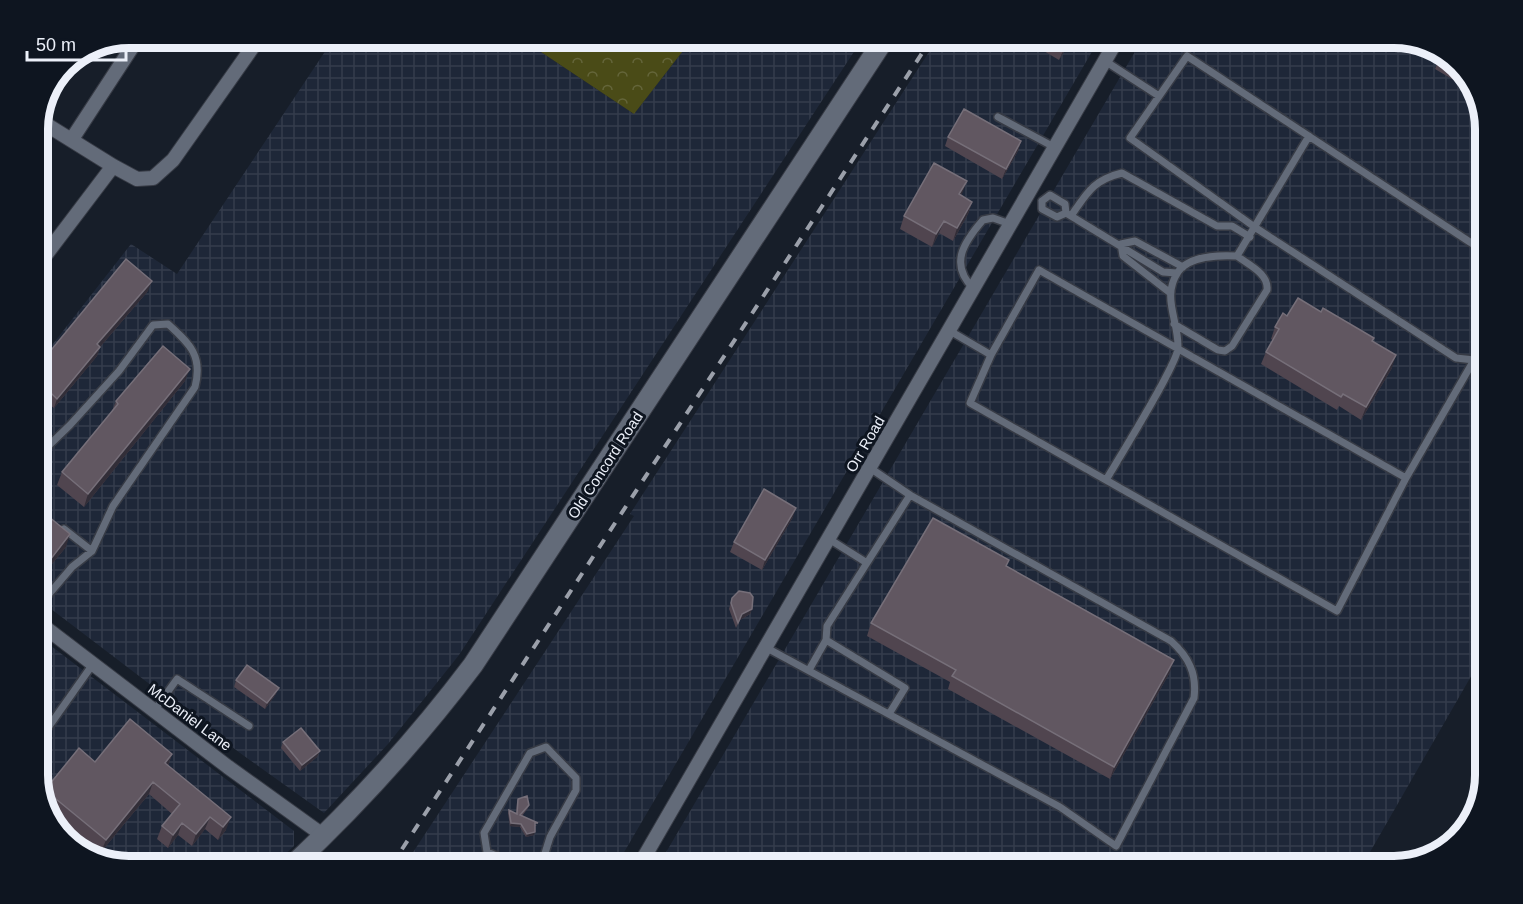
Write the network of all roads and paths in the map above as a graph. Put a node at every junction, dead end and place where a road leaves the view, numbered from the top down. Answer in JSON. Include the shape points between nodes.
{"nodes":[{"id":1,"x":131,"y":48,"type":"edge"},
{"id":2,"x":252,"y":48,"type":"edge"},
{"id":3,"x":878,"y":48,"type":"edge"},
{"id":4,"x":1112,"y":48,"type":"edge"},
{"id":5,"x":1105,"y":61,"type":"junction"},
{"id":6,"x":1159,"y":96,"type":"junction"},
{"id":7,"x":998,"y":117,"type":"dead end"},
{"id":8,"x":48,"y":125,"type":"edge"},
{"id":9,"x":1309,"y":136,"type":"junction"},
{"id":10,"x":72,"y":139,"type":"junction"},
{"id":11,"x":1054,"y":147,"type":"junction"},
{"id":12,"x":113,"y":166,"type":"junction"},
{"id":13,"x":1028,"y":192,"type":"junction"},
{"id":14,"x":1042,"y":201,"type":"junction"},
{"id":15,"x":1069,"y":215,"type":"junction"},
{"id":16,"x":1010,"y":224,"type":"junction"},
{"id":17,"x":1256,"y":228,"type":"junction"},
{"id":18,"x":1250,"y":237,"type":"junction"},
{"id":19,"x":1121,"y":244,"type":"junction"},
{"id":20,"x":1475,"y":245,"type":"edge"},
{"id":21,"x":48,"y":252,"type":"edge"},
{"id":22,"x":1237,"y":256,"type":"junction"},
{"id":23,"x":1183,"y":267,"type":"junction"},
{"id":24,"x":1177,"y":273,"type":"junction"},
{"id":25,"x":974,"y":289,"type":"junction"},
{"id":26,"x":1169,"y":292,"type":"junction"},
{"id":27,"x":1174,"y":324,"type":"junction"},
{"id":28,"x":950,"y":331,"type":"junction"},
{"id":29,"x":1178,"y":349,"type":"junction"},
{"id":30,"x":992,"y":354,"type":"junction"},
{"id":31,"x":1474,"y":360,"type":"joint"},
{"id":32,"x":48,"y":446,"type":"edge"},
{"id":33,"x":870,"y":468,"type":"junction"},
{"id":34,"x":1406,"y":478,"type":"junction"},
{"id":35,"x":1106,"y":480,"type":"junction"},
{"id":36,"x":910,"y":495,"type":"junction"},
{"id":37,"x":56,"y":524,"type":"edge"},
{"id":38,"x":829,"y":538,"type":"junction"},
{"id":39,"x":92,"y":551,"type":"junction"},
{"id":40,"x":867,"y":563,"type":"junction"},
{"id":41,"x":48,"y":595,"type":"edge"},
{"id":42,"x":48,"y":630,"type":"edge"},
{"id":43,"x":826,"y":640,"type":"junction"},
{"id":44,"x":765,"y":646,"type":"junction"},
{"id":45,"x":93,"y":664,"type":"junction"},
{"id":46,"x":809,"y":670,"type":"junction"},
{"id":47,"x":154,"y":711,"type":"junction"},
{"id":48,"x":889,"y":714,"type":"junction"},
{"id":49,"x":249,"y":726,"type":"dead end"},
{"id":50,"x":48,"y":728,"type":"edge"},
{"id":51,"x":324,"y":836,"type":"junction"},
{"id":52,"x":492,"y":854,"type":"joint"},
{"id":53,"x":303,"y":856,"type":"edge"},
{"id":54,"x":496,"y":856,"type":"edge"},
{"id":55,"x":544,"y":856,"type":"edge"},
{"id":56,"x":645,"y":856,"type":"edge"}],
"edges":[{"from":1,"to":10,"type":"street"},
{"from":2,"to":12,"type":"street","via":[[162,172],[153,178],[137,179]]},
{"from":3,"to":51,"type":"street","name":"Old Concord Road","via":[[473,665],[401,756]]},
{"from":4,"to":5,"type":"street","name":"Orr Road"},
{"from":5,"to":6,"type":"lane"},
{"from":5,"to":11,"type":"street","name":"Orr Road"},
{"from":6,"to":9,"type":"lane","via":[[1187,56]]},
{"from":6,"to":17,"type":"lane","via":[[1130,138]]},
{"from":7,"to":11,"type":"lane"},
{"from":8,"to":10,"type":"street"},
{"from":9,"to":17,"type":"lane"},
{"from":9,"to":20,"type":"lane"},
{"from":10,"to":12,"type":"street"},
{"from":11,"to":13,"type":"street","name":"Orr Road"},
{"from":12,"to":21,"type":"street"},
{"from":13,"to":14,"type":"lane"},
{"from":13,"to":16,"type":"street","name":"Orr Road"},
{"from":14,"to":15,"type":"lane","via":[[1042,209],[1056,217]]},
{"from":14,"to":15,"type":"lane","via":[[1050,195],[1065,204]]},
{"from":15,"to":18,"type":"lane","via":[[1103,178],[1122,173],[1217,226],[1232,226]]},
{"from":15,"to":19,"type":"lane"},
{"from":16,"to":25,"type":"street","name":"Orr Road"},
{"from":16,"to":25,"type":"lane","via":[[993,218],[983,220],[960,256],[962,278]]},
{"from":17,"to":18,"type":"lane"},
{"from":17,"to":31,"type":"lane","via":[[1456,358]]},
{"from":18,"to":22,"type":"lane"},
{"from":19,"to":23,"type":"lane","via":[[1136,241]]},
{"from":19,"to":24,"type":"lane","via":[[1163,272]]},
{"from":19,"to":26,"type":"lane","via":[[1123,256]]},
{"from":22,"to":23,"type":"lane","via":[[1192,261]]},
{"from":22,"to":27,"type":"lane","via":[[1268,284],[1232,346],[1218,350]]},
{"from":23,"to":24,"type":"lane"},
{"from":24,"to":26,"type":"lane"},
{"from":25,"to":28,"type":"street","name":"Orr Road"},
{"from":26,"to":27,"type":"lane"},
{"from":27,"to":29,"type":"lane"},
{"from":28,"to":30,"type":"lane"},
{"from":28,"to":33,"type":"street","name":"Orr Road"},
{"from":29,"to":30,"type":"lane","via":[[1039,270]]},
{"from":29,"to":34,"type":"lane"},
{"from":29,"to":35,"type":"lane"},
{"from":30,"to":35,"type":"lane","via":[[970,403]]},
{"from":31,"to":34,"type":"lane"},
{"from":32,"to":39,"type":"lane","via":[[119,371],[153,325],[168,324],[193,348],[198,375],[195,387],[114,506]]},
{"from":33,"to":36,"type":"lane"},
{"from":33,"to":38,"type":"street","name":"Orr Road"},
{"from":34,"to":35,"type":"lane","via":[[1337,611]]},
{"from":36,"to":40,"type":"lane"},
{"from":36,"to":48,"type":"lane","via":[[1171,641],[1184,652],[1196,683],[1194,698],[1116,846],[1060,807]]},
{"from":37,"to":39,"type":"lane"},
{"from":38,"to":40,"type":"lane"},
{"from":38,"to":44,"type":"street","name":"Orr Road"},
{"from":39,"to":41,"type":"lane"},
{"from":40,"to":43,"type":"lane","via":[[827,626]]},
{"from":42,"to":45,"type":"street","name":"McDaniel Lane"},
{"from":43,"to":46,"type":"lane"},
{"from":43,"to":48,"type":"lane","via":[[905,688]]},
{"from":44,"to":46,"type":"lane"},
{"from":44,"to":56,"type":"street","name":"Orr Road"},
{"from":45,"to":47,"type":"street","name":"McDaniel Lane"},
{"from":45,"to":50,"type":"lane"},
{"from":46,"to":48,"type":"lane"},
{"from":47,"to":49,"type":"lane","via":[[177,679]]},
{"from":47,"to":51,"type":"street","name":"McDaniel Lane"},
{"from":51,"to":53,"type":"street","name":"Old Concord Road"},
{"from":52,"to":54,"type":"lane"},
{"from":52,"to":55,"type":"lane","via":[[487,852],[484,833],[530,753],[546,747],[576,778],[576,790],[550,837]]}]}
